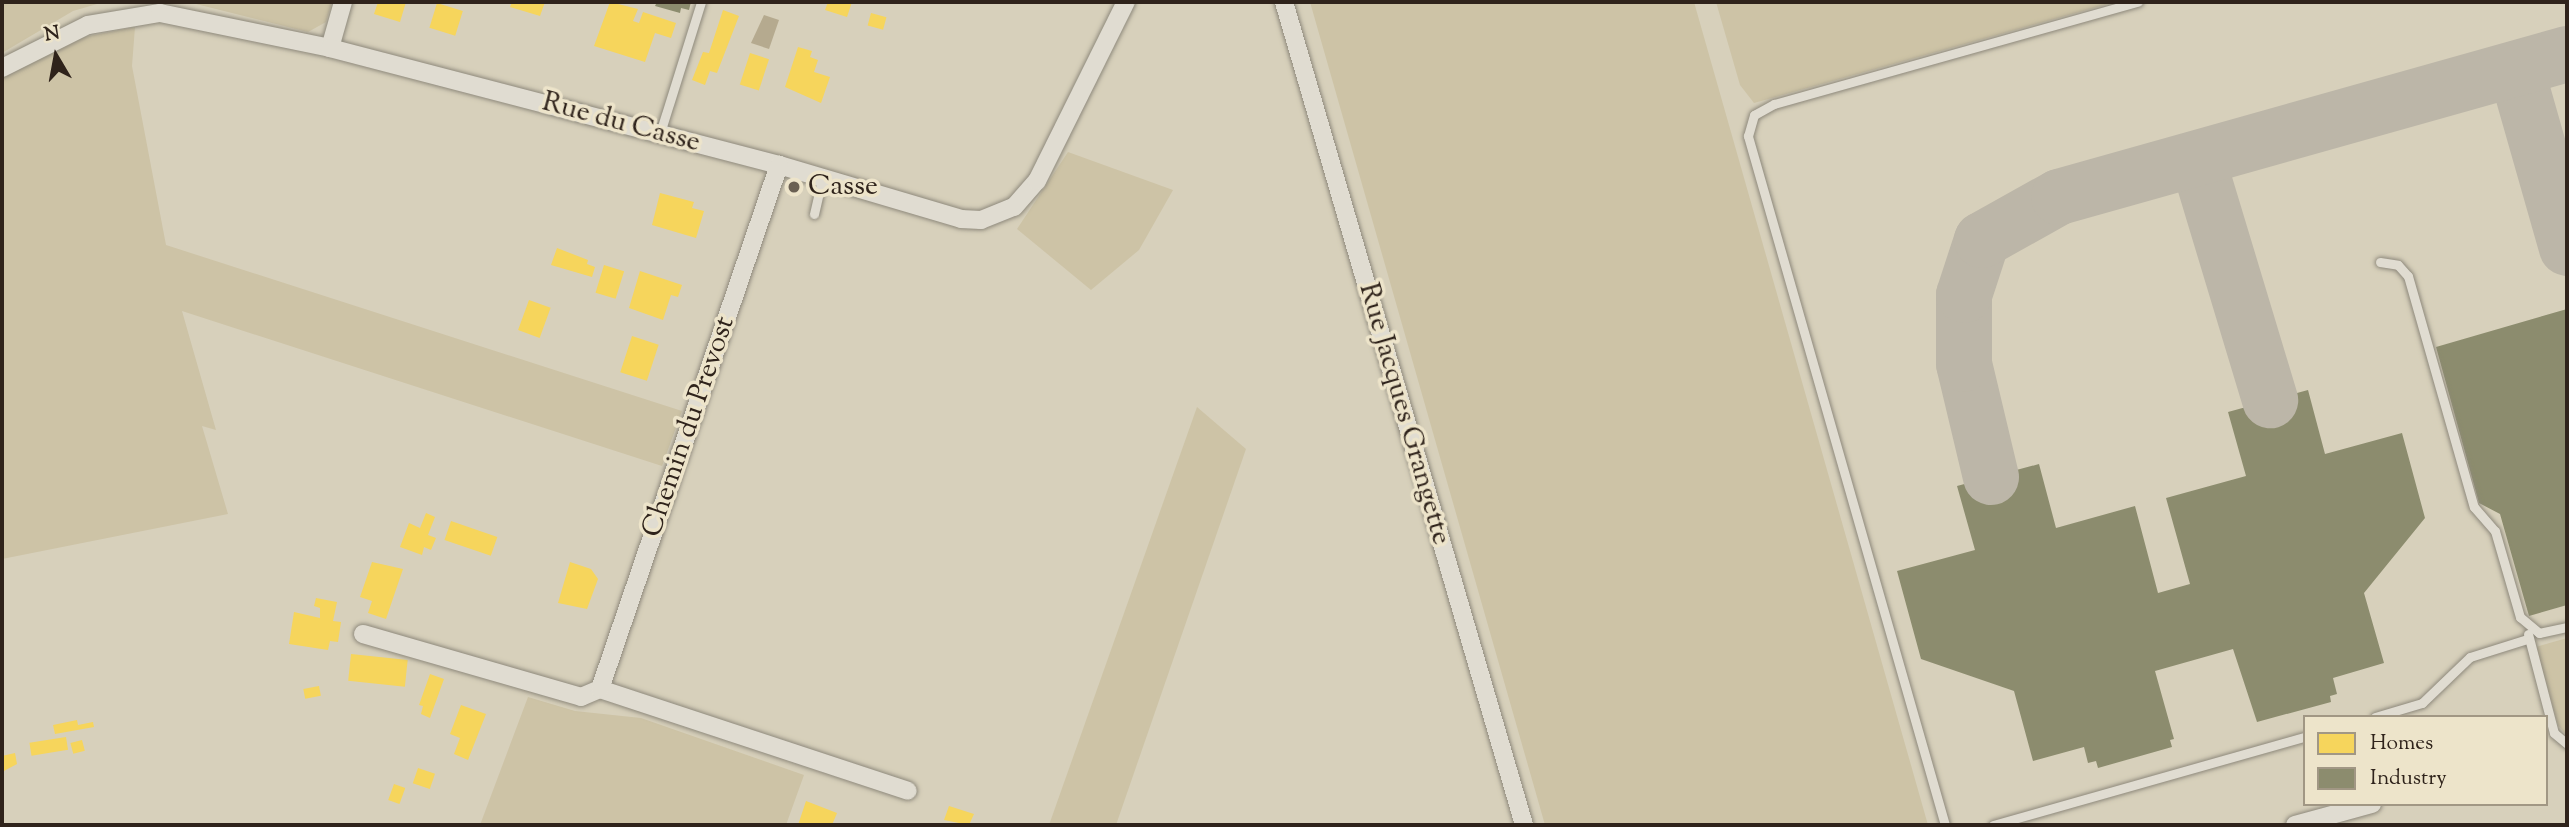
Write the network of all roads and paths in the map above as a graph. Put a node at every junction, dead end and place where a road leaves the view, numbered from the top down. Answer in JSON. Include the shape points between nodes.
{"nodes":[{"id":1,"x":343,"y":2,"type":"edge"},
{"id":2,"x":701,"y":2,"type":"edge"},
{"id":3,"x":1126,"y":2,"type":"edge"},
{"id":4,"x":1284,"y":2,"type":"edge"},
{"id":5,"x":2138,"y":2,"type":"edge"},
{"id":6,"x":136,"y":8,"type":"edge"},
{"id":7,"x":330,"y":48,"type":"junction"},
{"id":8,"x":2,"y":68,"type":"edge"},
{"id":9,"x":660,"y":133,"type":"junction"},
{"id":10,"x":779,"y":165,"type":"junction"},
{"id":11,"x":822,"y":178,"type":"junction"},
{"id":12,"x":814,"y":214,"type":"dead end"},
{"id":13,"x":2380,"y":262,"type":"dead end"},
{"id":14,"x":2567,"y":626,"type":"edge"},
{"id":15,"x":363,"y":634,"type":"dead end"},
{"id":16,"x":2528,"y":634,"type":"junction"},
{"id":17,"x":600,"y":689,"type":"junction"},
{"id":18,"x":2382,"y":715,"type":"edge"},
{"id":19,"x":2303,"y":738,"type":"edge"},
{"id":20,"x":2567,"y":744,"type":"edge"},
{"id":21,"x":908,"y":791,"type":"dead end"},
{"id":22,"x":2365,"y":806,"type":"edge"},
{"id":23,"x":1524,"y":825,"type":"edge"},
{"id":24,"x":1945,"y":825,"type":"edge"},
{"id":25,"x":1993,"y":825,"type":"edge"},
{"id":26,"x":2295,"y":825,"type":"edge"}],
"edges":[{"from":1,"to":7,"type":"street"},
{"from":2,"to":9,"type":"lane"},
{"from":3,"to":11,"type":"street","name":"Rue du Casse","via":[[1037,181],[1014,207],[981,220],[961,219]]},
{"from":4,"to":23,"type":"street","name":"Rue Jacques Grangette"},
{"from":5,"to":24,"type":"lane","via":[[1774,104],[1754,115],[1748,136]]},
{"from":6,"to":7,"type":"street","name":"Rue du Casse"},
{"from":6,"to":8,"type":"street","name":"Rue du Casse","via":[[88,25]]},
{"from":7,"to":9,"type":"street","name":"Rue du Casse"},
{"from":9,"to":10,"type":"street","name":"Rue du Casse"},
{"from":10,"to":11,"type":"street","name":"Rue du Casse"},
{"from":10,"to":17,"type":"street","name":"Chemin du Prevost"},
{"from":11,"to":12,"type":"lane"},
{"from":13,"to":16,"type":"lane","via":[[2398,265],[2408,276],[2474,507],[2495,531]]},
{"from":14,"to":16,"type":"lane"},
{"from":15,"to":17,"type":"street","via":[[581,697]]},
{"from":16,"to":18,"type":"lane","via":[[2470,657],[2422,703]]},
{"from":16,"to":20,"type":"lane","via":[[2554,733]]},
{"from":17,"to":21,"type":"street"},
{"from":19,"to":25,"type":"lane"},
{"from":22,"to":26,"type":"street"}]}
